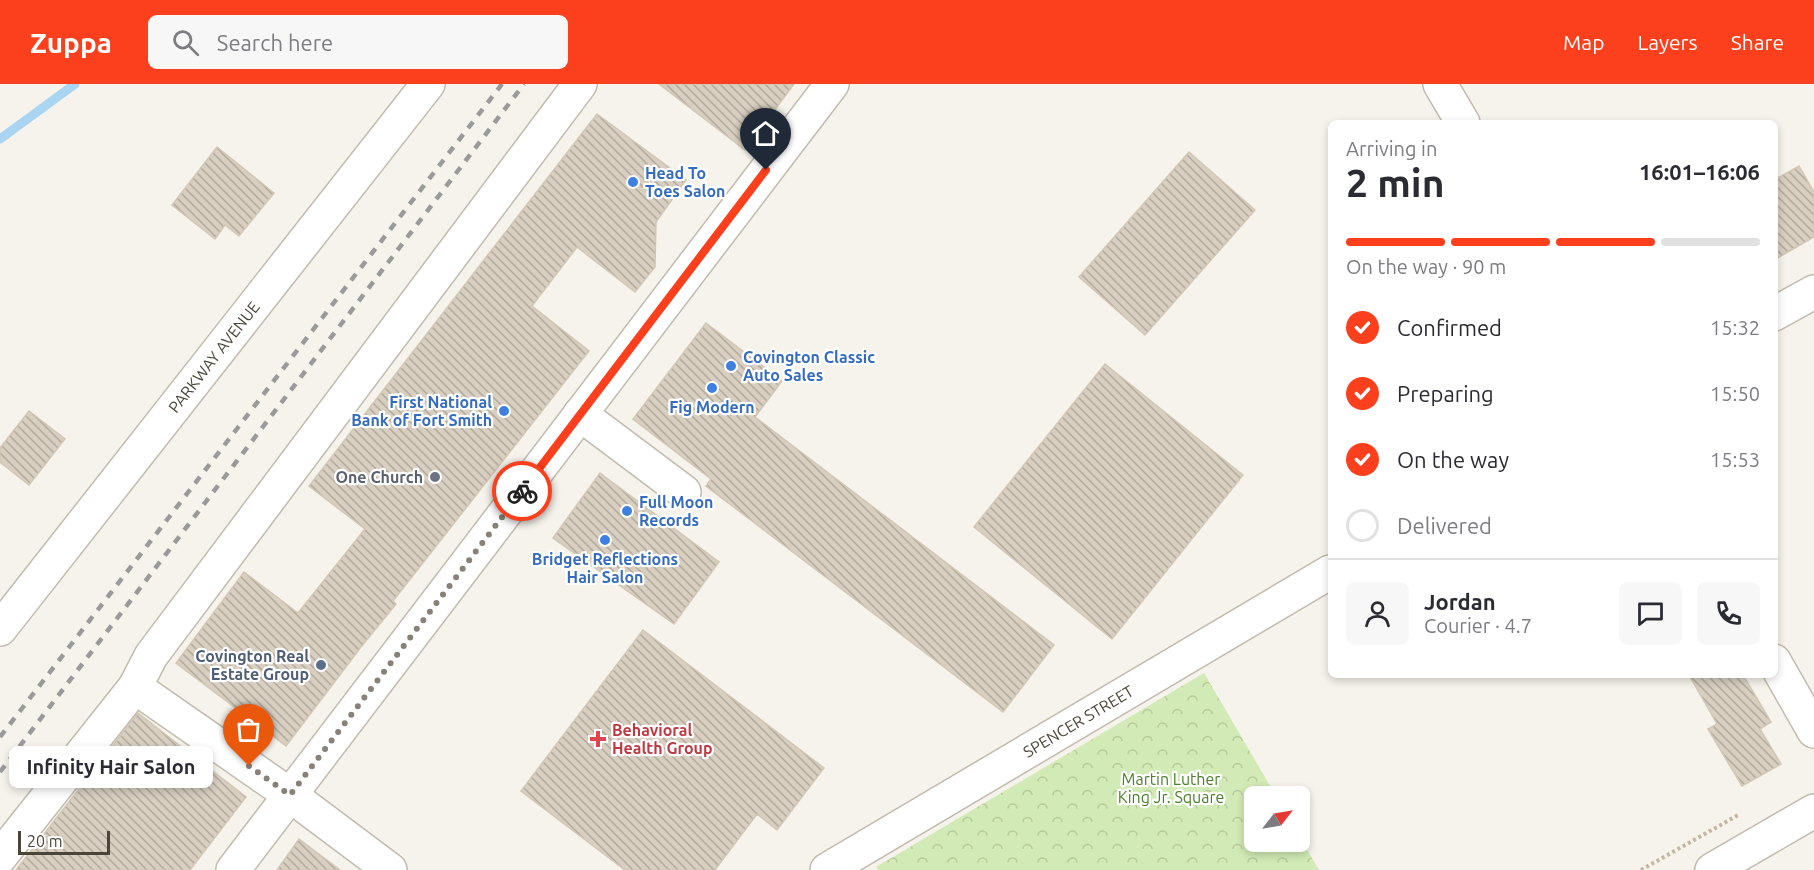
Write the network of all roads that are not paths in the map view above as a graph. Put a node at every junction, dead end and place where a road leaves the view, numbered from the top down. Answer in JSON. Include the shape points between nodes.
{"nodes":[{"id":1,"x":428,"y":84,"type":"edge"},
{"id":2,"x":579,"y":84,"type":"edge"},
{"id":3,"x":832,"y":84,"type":"edge"},
{"id":4,"x":1440,"y":84,"type":"edge"},
{"id":5,"x":1461,"y":120,"type":"edge"},
{"id":6,"x":1814,"y":292,"type":"edge"},
{"id":7,"x":1778,"y":312,"type":"edge"},
{"id":8,"x":580,"y":414,"type":"junction"},
{"id":9,"x":684,"y":492,"type":"dead end"},
{"id":10,"x":1328,"y":574,"type":"edge"},
{"id":11,"x":0,"y":629,"type":"edge"},
{"id":12,"x":1778,"y":669,"type":"edge"},
{"id":13,"x":135,"y":687,"type":"junction"},
{"id":14,"x":1814,"y":731,"type":"edge"},
{"id":15,"x":290,"y":795,"type":"junction"},
{"id":16,"x":1814,"y":811,"type":"edge"},
{"id":17,"x":0,"y":857,"type":"edge"},
{"id":18,"x":837,"y":868,"type":"edge"},
{"id":19,"x":233,"y":870,"type":"edge"},
{"id":20,"x":390,"y":870,"type":"edge"},
{"id":21,"x":1712,"y":870,"type":"edge"}],
"edges":[{"from":1,"to":11,"type":"street","name":"PARKWAY AVENUE"},
{"from":2,"to":13,"type":"street","via":[[151,657]]},
{"from":3,"to":8,"type":"street"},
{"from":4,"to":5,"type":"street"},
{"from":6,"to":7,"type":"street"},
{"from":8,"to":9,"type":"street"},
{"from":8,"to":15,"type":"street"},
{"from":10,"to":18,"type":"street","name":"SPENCER STREET"},
{"from":12,"to":14,"type":"street"},
{"from":13,"to":15,"type":"street"},
{"from":13,"to":17,"type":"street"},
{"from":15,"to":19,"type":"street"},
{"from":15,"to":20,"type":"street"},
{"from":16,"to":21,"type":"street"}]}
